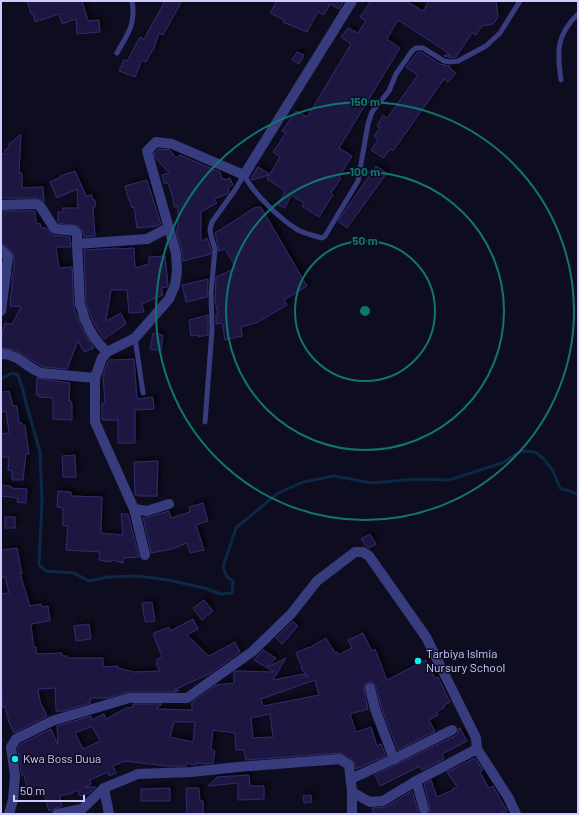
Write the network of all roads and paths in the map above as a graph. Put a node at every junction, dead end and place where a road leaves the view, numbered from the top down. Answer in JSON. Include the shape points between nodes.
{"nodes":[{"id":1,"x":132,"y":1,"type":"edge"},
{"id":2,"x":352,"y":1,"type":"edge"},
{"id":3,"x":520,"y":1,"type":"edge"},
{"id":4,"x":578,"y":14,"type":"edge"},
{"id":5,"x":117,"y":53,"type":"dead end"},
{"id":6,"x":561,"y":80,"type":"dead end"},
{"id":7,"x":244,"y":175,"type":"junction"},
{"id":8,"x":1,"y":206,"type":"edge"},
{"id":9,"x":168,"y":228,"type":"junction"},
{"id":10,"x":77,"y":244,"type":"junction"},
{"id":11,"x":1,"y":250,"type":"edge"},
{"id":12,"x":1,"y":311,"type":"edge"},
{"id":13,"x":135,"y":338,"type":"junction"},
{"id":14,"x":107,"y":352,"type":"junction"},
{"id":15,"x":1,"y":354,"type":"edge"},
{"id":16,"x":95,"y":378,"type":"junction"},
{"id":17,"x":143,"y":393,"type":"dead end"},
{"id":18,"x":205,"y":422,"type":"dead end"},
{"id":19,"x":169,"y":504,"type":"dead end"},
{"id":20,"x":134,"y":509,"type":"junction"},
{"id":21,"x":145,"y":556,"type":"dead end"},
{"id":22,"x":370,"y":688,"type":"dead end"},
{"id":23,"x":452,"y":730,"type":"dead end"},
{"id":24,"x":477,"y":748,"type":"junction"},
{"id":25,"x":394,"y":760,"type":"junction"},
{"id":26,"x":351,"y":779,"type":"junction"},
{"id":27,"x":416,"y":781,"type":"junction"},
{"id":28,"x":104,"y":788,"type":"junction"},
{"id":29,"x":352,"y":792,"type":"junction"},
{"id":30,"x":424,"y":809,"type":"dead end"},
{"id":31,"x":9,"y":814,"type":"edge"},
{"id":32,"x":57,"y":814,"type":"edge"},
{"id":33,"x":109,"y":814,"type":"edge"},
{"id":34,"x":352,"y":814,"type":"edge"},
{"id":35,"x":516,"y":814,"type":"edge"}],
"edges":[{"from":1,"to":5,"type":"lane","via":[[134,13],[131,27]]},
{"from":2,"to":7,"type":"street"},
{"from":3,"to":7,"type":"lane","via":[[500,33],[486,46],[458,60],[444,61],[423,48],[412,51],[372,112],[358,181],[322,238],[291,225],[261,199]]},
{"from":4,"to":6,"type":"lane","via":[[569,22],[561,39],[558,57]]},
{"from":7,"to":9,"type":"street","via":[[172,144],[156,142],[148,150]]},
{"from":7,"to":18,"type":"lane","via":[[212,222],[210,229],[215,249]]},
{"from":8,"to":10,"type":"street","via":[[36,204],[54,228],[75,231]]},
{"from":9,"to":10,"type":"street","via":[[147,239]]},
{"from":9,"to":13,"type":"street","via":[[176,253],[175,286],[169,299]]},
{"from":10,"to":14,"type":"street","via":[[80,305],[89,329]]},
{"from":11,"to":12,"type":"street","via":[[8,257]]},
{"from":13,"to":14,"type":"street"},
{"from":13,"to":17,"type":"lane"},
{"from":14,"to":16,"type":"street","via":[[102,358]]},
{"from":15,"to":16,"type":"street","via":[[15,357],[41,373]]},
{"from":16,"to":20,"type":"street","via":[[95,422]]},
{"from":19,"to":20,"type":"street","via":[[147,511]]},
{"from":20,"to":21,"type":"street"},
{"from":22,"to":25,"type":"street"},
{"from":23,"to":25,"type":"street"},
{"from":24,"to":27,"type":"street"},
{"from":24,"to":31,"type":"street","via":[[476,738],[426,637],[369,556],[363,552],[355,552],[317,581],[291,614],[253,651],[187,698],[129,698],[52,721],[16,739],[11,746],[14,776]]},
{"from":24,"to":35,"type":"street"},
{"from":25,"to":26,"type":"street"},
{"from":26,"to":28,"type":"street","via":[[349,766],[340,759],[138,774]]},
{"from":26,"to":29,"type":"street"},
{"from":27,"to":29,"type":"street","via":[[383,801],[370,802]]},
{"from":27,"to":30,"type":"street"},
{"from":28,"to":32,"type":"street","via":[[82,809]]},
{"from":28,"to":33,"type":"street"},
{"from":29,"to":34,"type":"street"}]}
